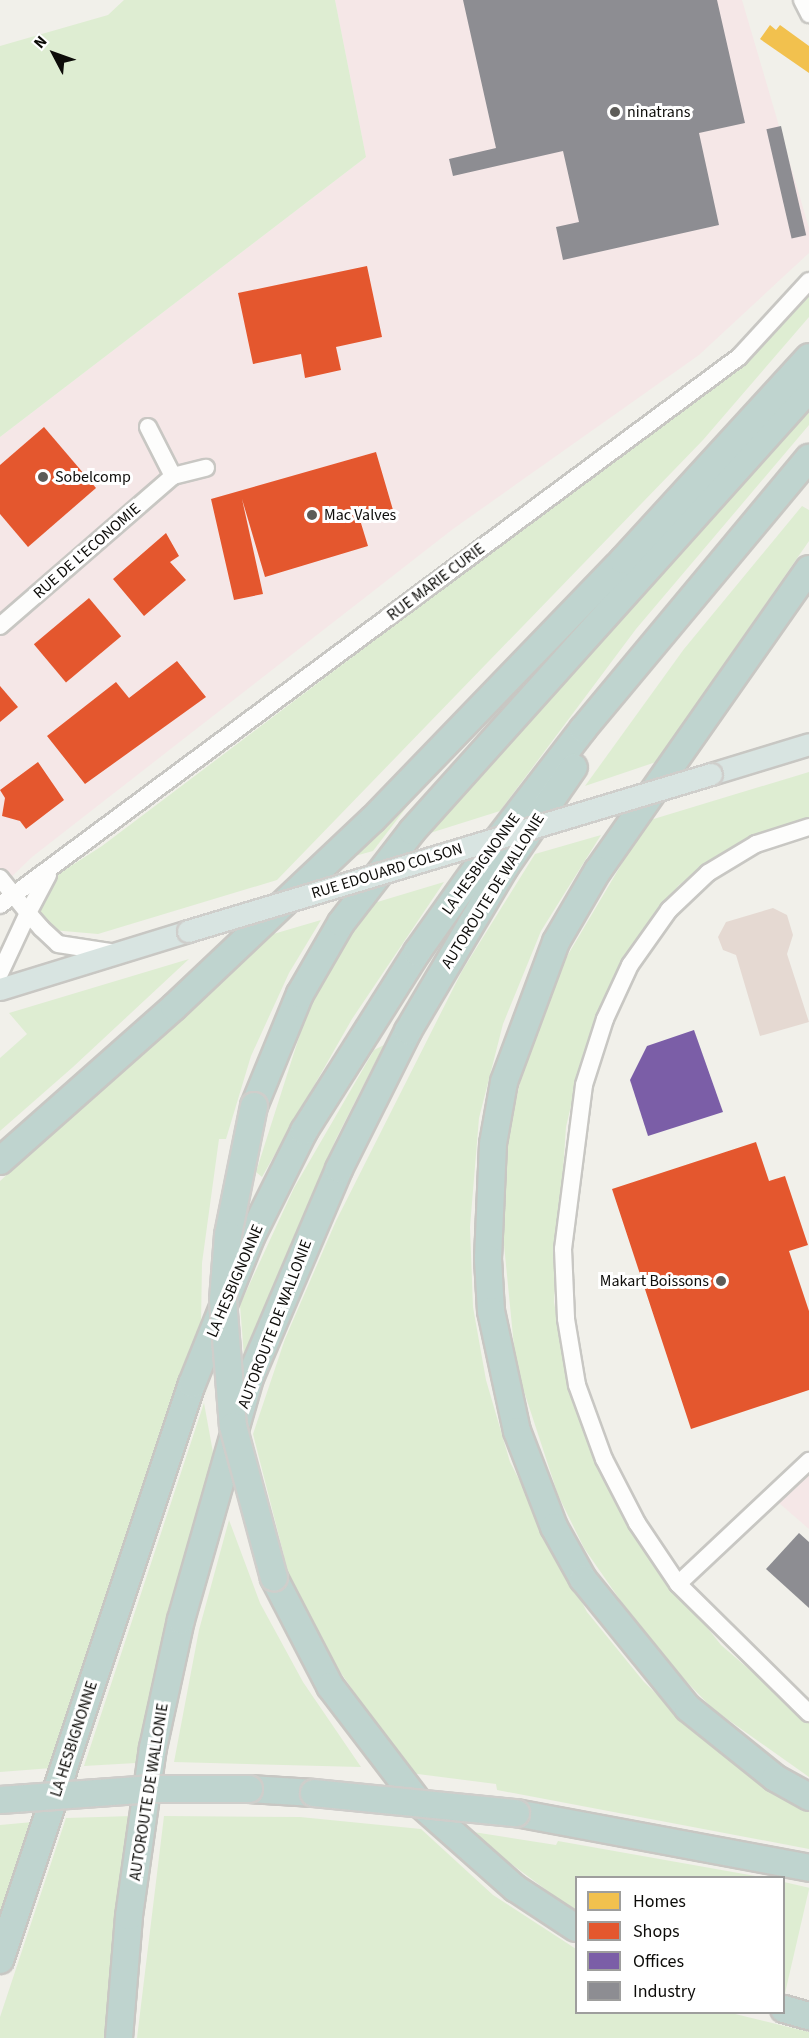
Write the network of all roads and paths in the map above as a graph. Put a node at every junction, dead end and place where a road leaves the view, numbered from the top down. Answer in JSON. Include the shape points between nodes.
{"nodes":[{"id":1,"x":802,"y":0,"type":"edge"},
{"id":2,"x":809,"y":14,"type":"edge"},
{"id":3,"x":809,"y":281,"type":"edge"},
{"id":4,"x":809,"y":357,"type":"edge"},
{"id":5,"x":809,"y":389,"type":"edge"},
{"id":6,"x":148,"y":427,"type":"dead end"},
{"id":7,"x":809,"y":458,"type":"edge"},
{"id":8,"x":206,"y":468,"type":"dead end"},
{"id":9,"x":173,"y":476,"type":"junction"},
{"id":10,"x":809,"y":569,"type":"edge"},
{"id":11,"x":0,"y":626,"type":"edge"},
{"id":12,"x":624,"y":681,"type":"junction"},
{"id":13,"x":809,"y":744,"type":"edge"},
{"id":14,"x":809,"y":827,"type":"edge"},
{"id":15,"x":52,"y":870,"type":"junction"},
{"id":16,"x":0,"y":878,"type":"edge"},
{"id":17,"x":6,"y":899,"type":"edge"},
{"id":18,"x":28,"y":913,"type":"junction"},
{"id":19,"x":116,"y":953,"type":"junction"},
{"id":20,"x":0,"y":973,"type":"edge"},
{"id":21,"x":0,"y":989,"type":"edge"},
{"id":22,"x":0,"y":1161,"type":"edge"},
{"id":23,"x":809,"y":1461,"type":"edge"},
{"id":24,"x":678,"y":1584,"type":"junction"},
{"id":25,"x":809,"y":1713,"type":"edge"},
{"id":26,"x":809,"y":1797,"type":"edge"},
{"id":27,"x":0,"y":1800,"type":"edge"},
{"id":28,"x":809,"y":1868,"type":"edge"},
{"id":29,"x":575,"y":1927,"type":"edge"},
{"id":30,"x":0,"y":1960,"type":"edge"},
{"id":31,"x":785,"y":2010,"type":"edge"},
{"id":32,"x":809,"y":2016,"type":"edge"},
{"id":33,"x":119,"y":2038,"type":"edge"}],
"edges":[{"from":1,"to":2,"type":"street"},
{"from":3,"to":15,"type":"street","name":"RUE MARIE CURIE","via":[[739,357]]},
{"from":4,"to":22,"type":"highway","via":[[373,819],[174,1007]]},
{"from":5,"to":29,"type":"highway","bridge":true,"via":[[412,831],[341,923],[300,994],[254,1107],[228,1235],[223,1300],[233,1426],[274,1578],[330,1686],[413,1795],[479,1858]]},
{"from":6,"to":9,"type":"street"},
{"from":7,"to":12,"type":"highway"},
{"from":8,"to":9,"type":"street","name":"RUE DE L'ECONOMIE"},
{"from":9,"to":11,"type":"street","name":"RUE DE L'ECONOMIE"},
{"from":10,"to":26,"type":"highway","via":[[598,870],[556,942],[504,1082],[493,1144],[488,1259],[491,1311],[517,1431],[554,1527],[583,1579],[688,1708],[728,1743]]},
{"from":12,"to":30,"type":"highway","name":"LA HESBIGNONNE","via":[[486,855],[417,952],[304,1131],[251,1237],[189,1395]]},
{"from":12,"to":33,"type":"highway","name":"AUTOROUTE DE WALLONIE","via":[[594,739],[505,867],[408,1031],[339,1169],[250,1378],[181,1620],[153,1748],[129,1916]]},
{"from":13,"to":19,"type":"main road","name":"RUE EDOUARD COLSON","bridge":true},
{"from":14,"to":24,"type":"street","via":[[756,844],[708,873],[669,910],[630,965],[605,1019],[584,1085],[570,1159],[563,1249],[566,1319],[577,1385],[604,1459]]},
{"from":15,"to":17,"type":"street","name":"RUE MARIE CURIE"},
{"from":15,"to":18,"type":"street"},
{"from":16,"to":17,"type":"street"},
{"from":17,"to":18,"type":"street"},
{"from":18,"to":19,"type":"street","via":[[58,944]]},
{"from":18,"to":20,"type":"street"},
{"from":19,"to":21,"type":"main road","name":"RUE EDOUARD COLSON"},
{"from":23,"to":24,"type":"street"},
{"from":24,"to":25,"type":"street"},
{"from":27,"to":28,"type":"highway","bridge":true,"via":[[153,1789],[314,1793],[516,1813]]},
{"from":31,"to":32,"type":"highway"}]}
